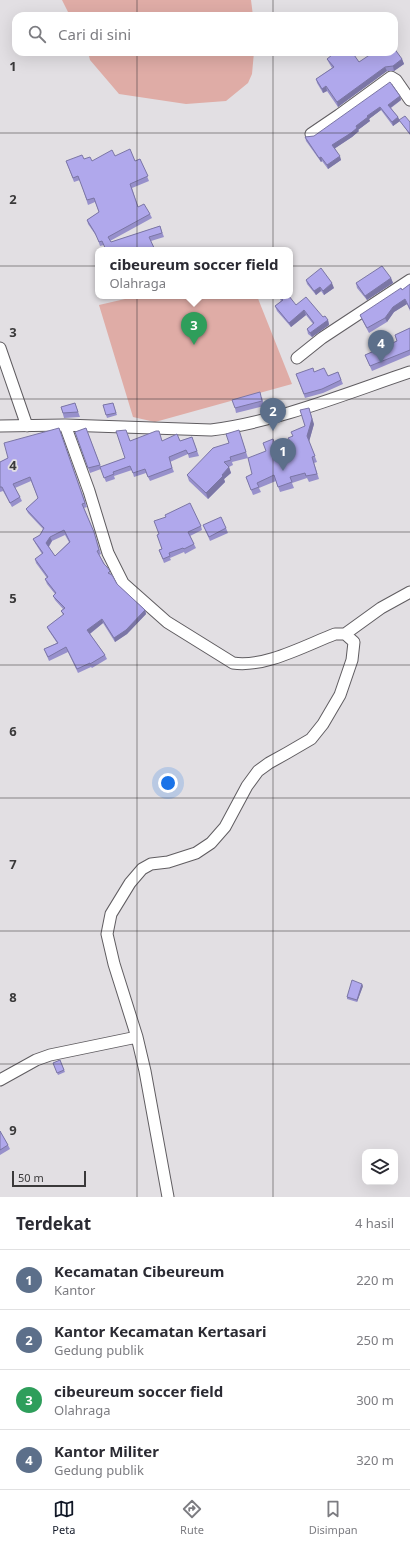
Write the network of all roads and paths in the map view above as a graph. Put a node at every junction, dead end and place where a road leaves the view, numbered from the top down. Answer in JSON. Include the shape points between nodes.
{"nodes":[{"id":1,"x":410,"y":100,"type":"edge"},
{"id":2,"x":311,"y":134,"type":"dead end"},
{"id":3,"x":410,"y":280,"type":"edge"},
{"id":4,"x":0,"y":348,"type":"edge"},
{"id":5,"x":297,"y":358,"type":"dead end"},
{"id":6,"x":410,"y":372,"type":"edge"},
{"id":7,"x":65,"y":425,"type":"junction"},
{"id":8,"x":0,"y":426,"type":"edge"},
{"id":9,"x":26,"y":426,"type":"junction"},
{"id":10,"x":410,"y":592,"type":"edge"},
{"id":11,"x":346,"y":634,"type":"junction"},
{"id":12,"x":137,"y":1037,"type":"junction"},
{"id":13,"x":0,"y":1080,"type":"edge"},
{"id":14,"x":168,"y":1197,"type":"edge"}],
"edges":[{"from":1,"to":2,"type":"street","via":[[391,77]]},
{"from":3,"to":5,"type":"street","via":[[322,338]]},
{"from":4,"to":9,"type":"street"},
{"from":6,"to":7,"type":"street","via":[[294,411],[232,428],[211,430]]},
{"from":7,"to":9,"type":"street"},
{"from":7,"to":11,"type":"street","via":[[116,572],[123,583],[167,622],[233,663],[241,665],[271,659],[335,634]]},
{"from":8,"to":9,"type":"street"},
{"from":10,"to":11,"type":"street"},
{"from":11,"to":12,"type":"street","via":[[354,642],[352,660],[340,695],[311,739],[258,771],[225,827],[211,842],[196,853],[168,862],[151,864],[142,869],[130,883],[112,914],[109,940]]},
{"from":12,"to":13,"type":"street","via":[[50,1055]]},
{"from":12,"to":14,"type":"street"}]}
